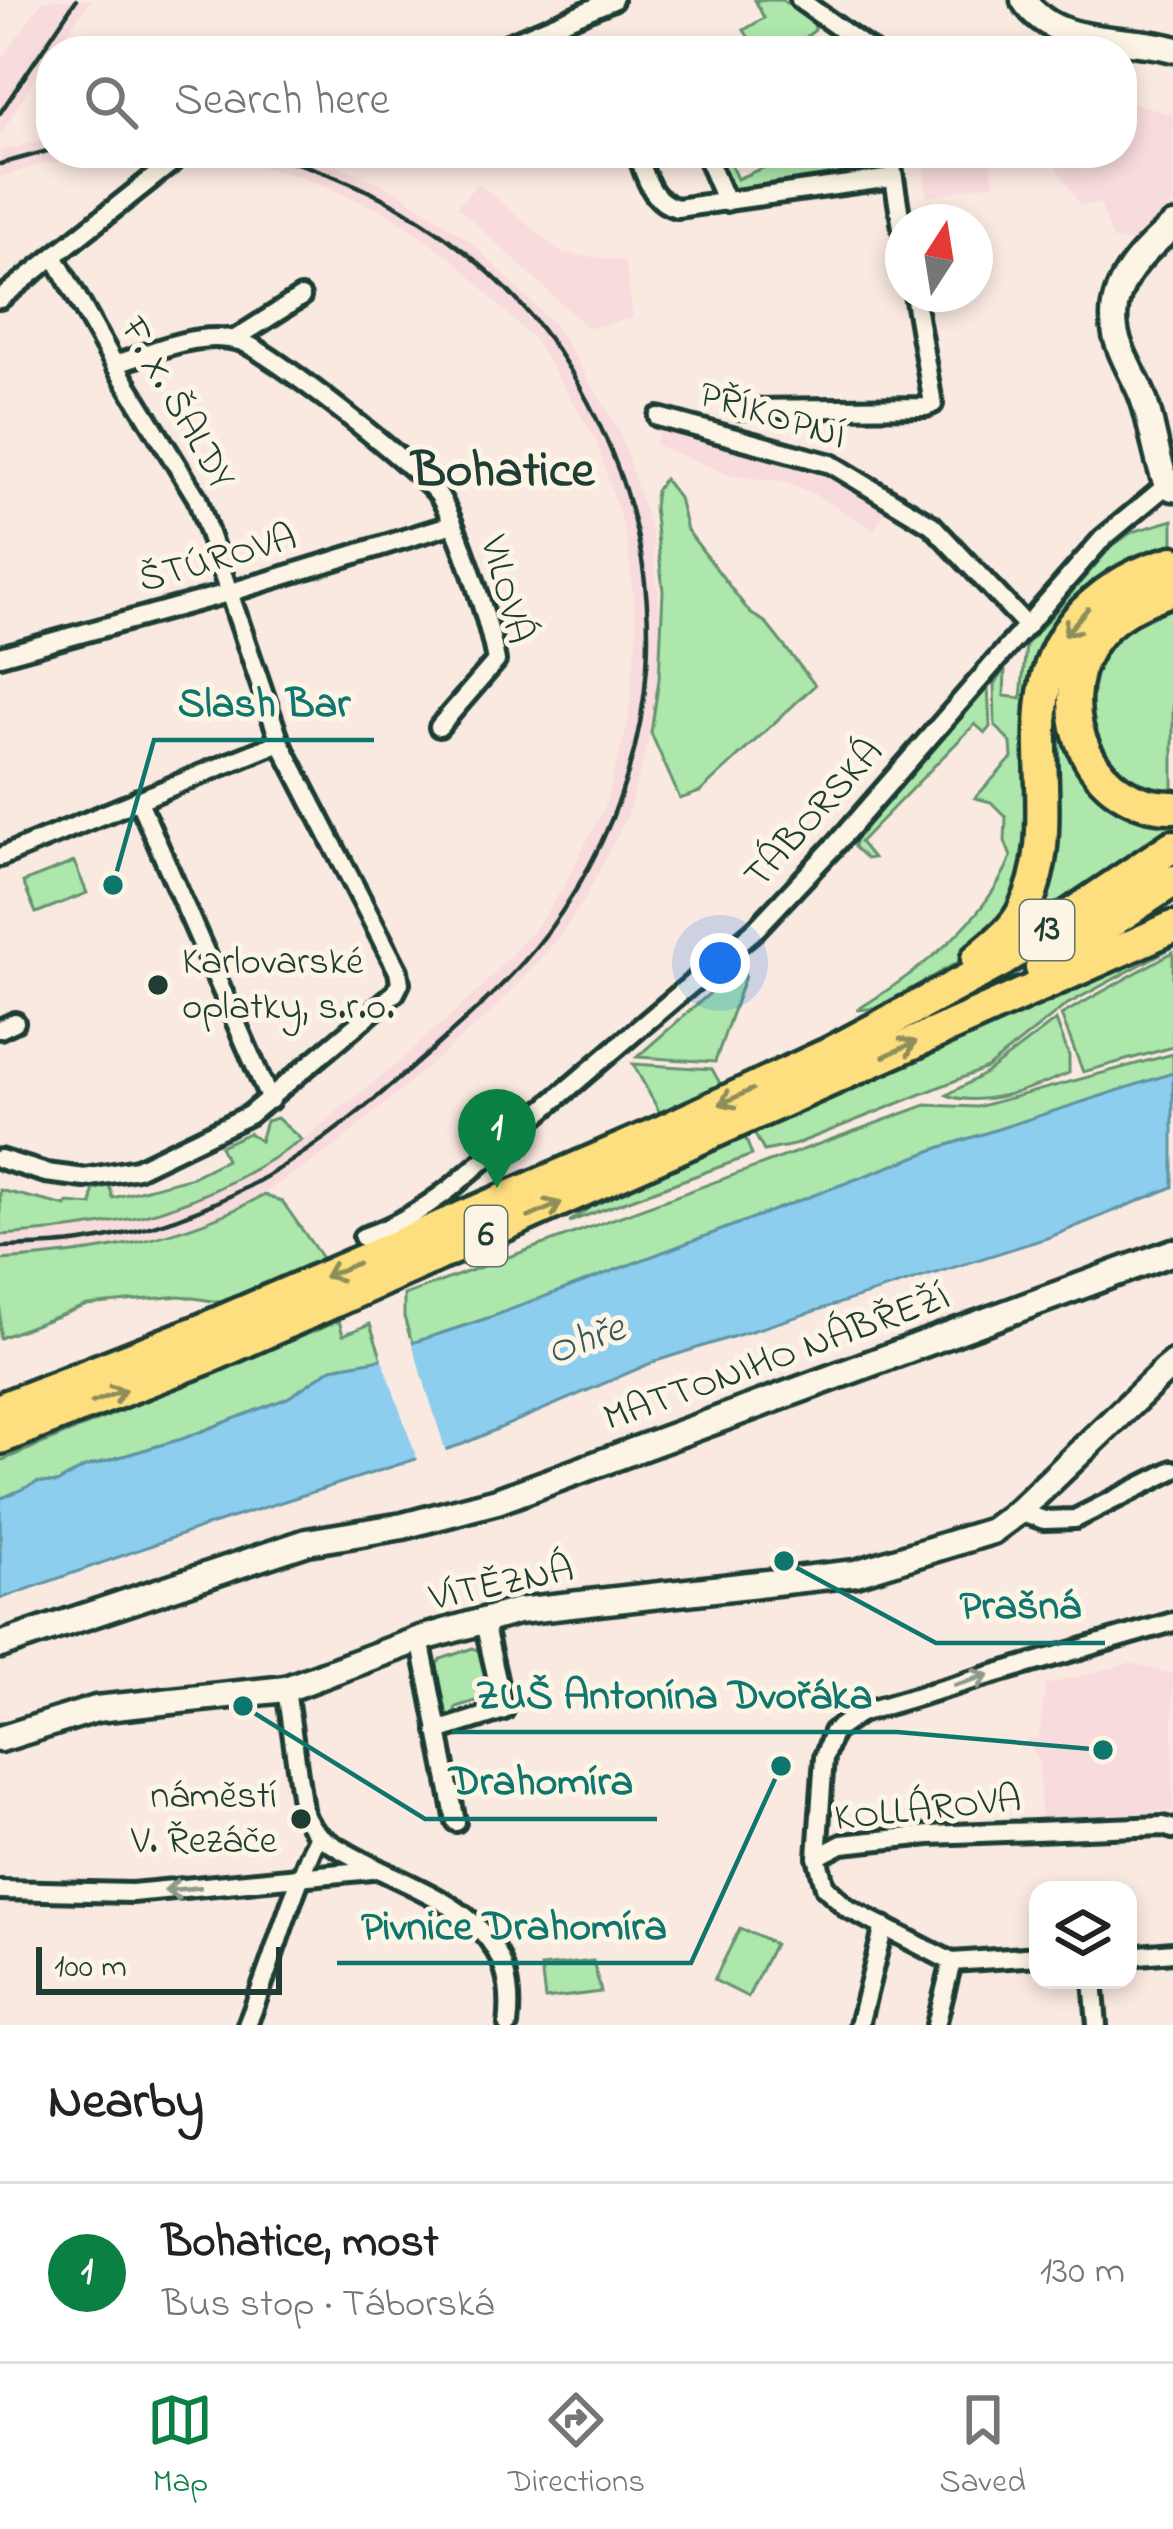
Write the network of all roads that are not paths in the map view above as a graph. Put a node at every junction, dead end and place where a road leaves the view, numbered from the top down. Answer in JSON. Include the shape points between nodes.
{"nodes":[{"id":1,"x":613,"y":0,"type":"edge"},
{"id":2,"x":800,"y":0,"type":"edge"},
{"id":3,"x":1024,"y":0,"type":"edge"},
{"id":4,"x":527,"y":36,"type":"edge"},
{"id":5,"x":850,"y":36,"type":"edge"},
{"id":6,"x":1088,"y":36,"type":"edge"},
{"id":7,"x":1137,"y":43,"type":"edge"},
{"id":8,"x":1173,"y":49,"type":"edge"},
{"id":9,"x":165,"y":168,"type":"edge"},
{"id":10,"x":643,"y":168,"type":"edge"},
{"id":11,"x":711,"y":168,"type":"edge"},
{"id":12,"x":891,"y":168,"type":"edge"},
{"id":13,"x":892,"y":178,"type":"junction"},
{"id":14,"x":726,"y":202,"type":"junction"},
{"id":15,"x":897,"y":204,"type":"edge"},
{"id":16,"x":1173,"y":226,"type":"edge"},
{"id":17,"x":55,"y":258,"type":"junction"},
{"id":18,"x":301,"y":297,"type":"dead end"},
{"id":19,"x":0,"y":299,"type":"edge"},
{"id":20,"x":917,"y":312,"type":"edge"},
{"id":21,"x":235,"y":339,"type":"junction"},
{"id":22,"x":115,"y":365,"type":"junction"},
{"id":23,"x":740,"y":409,"type":"dead end"},
{"id":24,"x":658,"y":416,"type":"dead end"},
{"id":25,"x":1170,"y":486,"type":"edge"},
{"id":26,"x":453,"y":524,"type":"junction"},
{"id":27,"x":1173,"y":562,"type":"edge"},
{"id":28,"x":1173,"y":589,"type":"edge"},
{"id":29,"x":228,"y":592,"type":"junction"},
{"id":30,"x":1027,"y":626,"type":"junction"},
{"id":31,"x":0,"y":656,"type":"edge"},
{"id":32,"x":440,"y":727,"type":"dead end"},
{"id":33,"x":280,"y":742,"type":"junction"},
{"id":34,"x":138,"y":799,"type":"junction"},
{"id":35,"x":1173,"y":807,"type":"edge"},
{"id":36,"x":1173,"y":846,"type":"edge"},
{"id":37,"x":0,"y":857,"type":"edge"},
{"id":38,"x":1173,"y":881,"type":"edge"},
{"id":39,"x":1173,"y":928,"type":"edge"},
{"id":40,"x":916,"y":1008,"type":"junction"},
{"id":41,"x":966,"y":1018,"type":"junction"},
{"id":42,"x":270,"y":1100,"type":"junction"},
{"id":43,"x":0,"y":1159,"type":"edge"},
{"id":44,"x":363,"y":1237,"type":"dead end"},
{"id":45,"x":1173,"y":1252,"type":"edge"},
{"id":46,"x":1173,"y":1363,"type":"edge"},
{"id":47,"x":0,"y":1409,"type":"edge"},
{"id":48,"x":0,"y":1438,"type":"edge"},
{"id":49,"x":1173,"y":1470,"type":"edge"},
{"id":50,"x":1019,"y":1510,"type":"junction"},
{"id":51,"x":483,"y":1618,"type":"junction"},
{"id":52,"x":1173,"y":1622,"type":"edge"},
{"id":53,"x":421,"y":1639,"type":"junction"},
{"id":54,"x":0,"y":1645,"type":"edge"},
{"id":55,"x":286,"y":1689,"type":"junction"},
{"id":56,"x":437,"y":1731,"type":"junction"},
{"id":57,"x":0,"y":1739,"type":"edge"},
{"id":58,"x":456,"y":1822,"type":"dead end"},
{"id":59,"x":1173,"y":1828,"type":"edge"},
{"id":60,"x":318,"y":1835,"type":"junction"},
{"id":61,"x":817,"y":1857,"type":"junction"},
{"id":62,"x":379,"y":1870,"type":"junction"},
{"id":63,"x":298,"y":1877,"type":"junction"},
{"id":64,"x":0,"y":1890,"type":"edge"},
{"id":65,"x":884,"y":1926,"type":"junction"},
{"id":66,"x":1173,"y":1952,"type":"edge"},
{"id":67,"x":1137,"y":1955,"type":"edge"},
{"id":68,"x":1029,"y":1957,"type":"edge"},
{"id":69,"x":952,"y":1962,"type":"junction"},
{"id":70,"x":1094,"y":1989,"type":"edge"},
{"id":71,"x":248,"y":2025,"type":"edge"},
{"id":72,"x":508,"y":2025,"type":"edge"},
{"id":73,"x":859,"y":2025,"type":"edge"},
{"id":74,"x":936,"y":2025,"type":"edge"},
{"id":75,"x":1097,"y":2025,"type":"edge"}],
"edges":[{"from":1,"to":4,"type":"street"},
{"from":2,"to":5,"type":"street"},
{"from":3,"to":6,"type":"street","via":[[1048,26]]},
{"from":7,"to":8,"type":"street"},
{"from":9,"to":17,"type":"street"},
{"from":10,"to":14,"type":"street","via":[[663,205]]},
{"from":11,"to":14,"type":"street"},
{"from":12,"to":13,"type":"street"},
{"from":13,"to":14,"type":"street"},
{"from":13,"to":15,"type":"street"},
{"from":16,"to":25,"type":"street","via":[[1130,268],[1114,322]]},
{"from":17,"to":19,"type":"street"},
{"from":17,"to":22,"type":"street","name":"F. X. ŠALDY"},
{"from":18,"to":21,"type":"street"},
{"from":20,"to":23,"type":"street","via":[[933,404]]},
{"from":21,"to":22,"type":"street","via":[[192,341]]},
{"from":21,"to":26,"type":"street","name":"VILOVÁ","via":[[263,350],[437,492]]},
{"from":22,"to":29,"type":"street","name":"F. X. ŠALDY","via":[[197,498]]},
{"from":24,"to":30,"type":"street","name":"PŘÍKOPNÍ","via":[[831,464],[932,525]]},
{"from":25,"to":30,"type":"street","name":"TÁBORSKÁ","via":[[1102,538]]},
{"from":26,"to":29,"type":"street","name":"ŠTÚROVA"},
{"from":26,"to":32,"type":"street","name":"VILOVÁ","via":[[496,661]]},
{"from":27,"to":40,"type":"highway","number":"6","one_way":true,"via":[[1129,576],[1101,596],[1052,656],[1040,723],[1044,844],[1029,898],[1004,935]]},
{"from":28,"to":35,"type":"highway","via":[[1111,620],[1090,644],[1074,698],[1082,748],[1096,772],[1140,803]]},
{"from":29,"to":31,"type":"street","name":"ŠTÚROVA"},
{"from":29,"to":33,"type":"street","name":"F. X. ŠALDY"},
{"from":30,"to":44,"type":"street","name":"TÁBORSKÁ","via":[[756,928],[451,1188]]},
{"from":33,"to":34,"type":"street"},
{"from":33,"to":42,"type":"street","name":"F. X. ŠALDY","via":[[400,983]]},
{"from":34,"to":37,"type":"street"},
{"from":34,"to":42,"type":"street"},
{"from":36,"to":40,"type":"highway","number":"13","via":[[1002,961]]},
{"from":38,"to":41,"type":"highway","number":"13"},
{"from":39,"to":41,"type":"highway","number":"6"},
{"from":40,"to":47,"type":"highway","number":"6","one_way":true,"via":[[616,1151]]},
{"from":48,"to":41,"type":"highway","number":"6","one_way":true,"via":[[212,1356]]},
{"from":42,"to":43,"type":"street","via":[[113,1176],[65,1176]]},
{"from":45,"to":54,"type":"street","name":"MATTONIHO NÁBŘEŽÍ","via":[[497,1501],[307,1542]]},
{"from":46,"to":50,"type":"street","name":"VÍTĚZNÁ"},
{"from":49,"to":50,"type":"street","via":[[1075,1519]]},
{"from":50,"to":51,"type":"street","name":"VÍTĚZNÁ","via":[[992,1531],[856,1574]]},
{"from":51,"to":53,"type":"street","name":"VÍTĚZNÁ"},
{"from":51,"to":56,"type":"street","via":[[504,1710]]},
{"from":61,"to":52,"type":"street","name":"KOLLÁROVA","one_way":true,"via":[[827,1742],[848,1718]]},
{"from":53,"to":55,"type":"street","name":"VÍTĚZNÁ"},
{"from":53,"to":56,"type":"street"},
{"from":55,"to":57,"type":"street","name":"VÍTĚZNÁ","via":[[96,1709]]},
{"from":55,"to":60,"type":"street","via":[[303,1810]]},
{"from":56,"to":58,"type":"street"},
{"from":59,"to":61,"type":"street","name":"KOLLÁROVA","via":[[929,1835],[842,1844]]},
{"from":60,"to":62,"type":"street"},
{"from":60,"to":63,"type":"street"},
{"from":61,"to":65,"type":"street","via":[[836,1899]]},
{"from":62,"to":63,"type":"street"},
{"from":62,"to":72,"type":"street","via":[[482,1928],[507,1976]]},
{"from":63,"to":64,"type":"street","one_way":true,"via":[[132,1893]]},
{"from":63,"to":71,"type":"street"},
{"from":65,"to":69,"type":"street"},
{"from":65,"to":73,"type":"street"},
{"from":66,"to":67,"type":"street"},
{"from":68,"to":69,"type":"street"},
{"from":69,"to":74,"type":"street"},
{"from":70,"to":75,"type":"street"}]}
